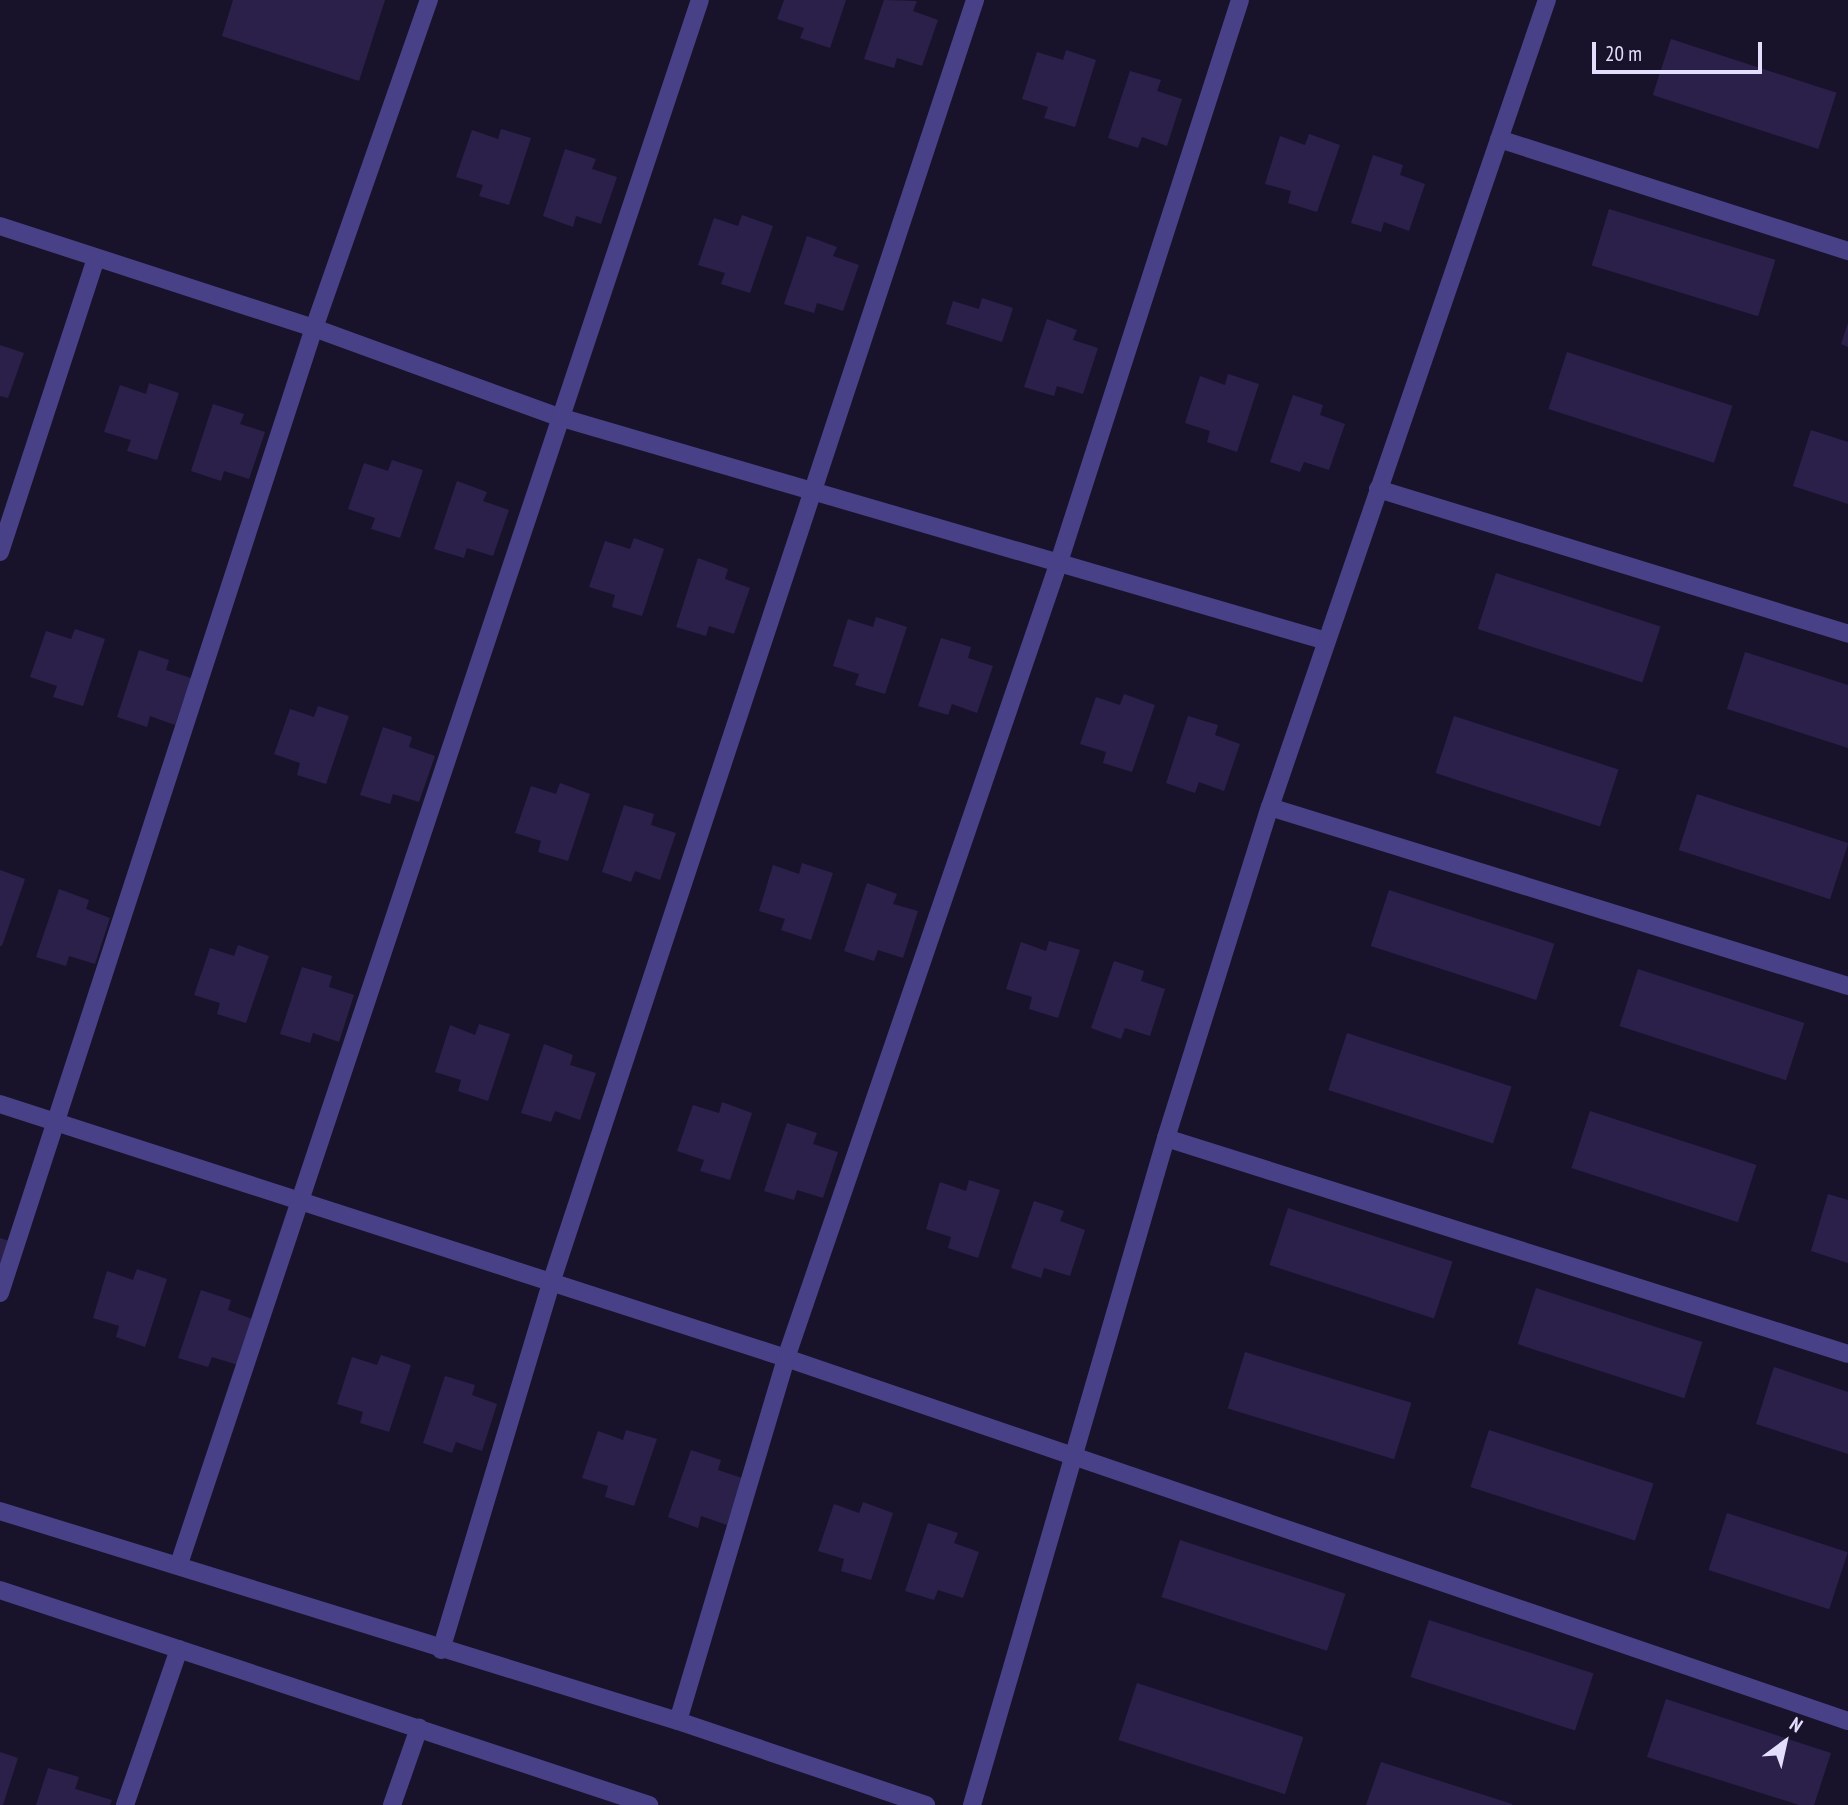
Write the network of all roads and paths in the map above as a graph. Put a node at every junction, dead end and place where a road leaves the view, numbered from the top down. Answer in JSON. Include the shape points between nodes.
{"nodes":[{"id":1,"x":429,"y":0,"type":"edge"},
{"id":2,"x":700,"y":0,"type":"edge"},
{"id":3,"x":975,"y":0,"type":"edge"},
{"id":4,"x":1240,"y":0,"type":"edge"},
{"id":5,"x":1547,"y":0,"type":"edge"},
{"id":6,"x":1499,"y":139,"type":"junction"},
{"id":7,"x":0,"y":226,"type":"edge"},
{"id":8,"x":1848,"y":251,"type":"edge"},
{"id":9,"x":96,"y":259,"type":"junction"},
{"id":10,"x":314,"y":328,"type":"junction"},
{"id":11,"x":559,"y":417,"type":"junction"},
{"id":12,"x":1378,"y":489,"type":"junction"},
{"id":13,"x":814,"y":491,"type":"junction"},
{"id":14,"x":0,"y":552,"type":"edge"},
{"id":15,"x":1059,"y":562,"type":"junction"},
{"id":16,"x":1848,"y":634,"type":"edge"},
{"id":17,"x":1326,"y":641,"type":"junction"},
{"id":18,"x":1270,"y":807,"type":"junction"},
{"id":19,"x":1848,"y":986,"type":"edge"},
{"id":20,"x":0,"y":1104,"type":"edge"},
{"id":21,"x":56,"y":1122,"type":"junction"},
{"id":22,"x":1166,"y":1138,"type":"junction"},
{"id":23,"x":301,"y":1199,"type":"junction"},
{"id":24,"x":551,"y":1283,"type":"junction"},
{"id":25,"x":0,"y":1293,"type":"edge"},
{"id":26,"x":1848,"y":1354,"type":"edge"},
{"id":27,"x":786,"y":1358,"type":"junction"},
{"id":28,"x":1074,"y":1460,"type":"junction"},
{"id":29,"x":0,"y":1511,"type":"edge"},
{"id":30,"x":179,"y":1564,"type":"junction"},
{"id":31,"x":0,"y":1590,"type":"edge"},
{"id":32,"x":179,"y":1648,"type":"junction"},
{"id":33,"x":441,"y":1650,"type":"junction"},
{"id":34,"x":678,"y":1721,"type":"junction"},
{"id":35,"x":1848,"y":1721,"type":"edge"},
{"id":36,"x":419,"y":1728,"type":"junction"},
{"id":37,"x":125,"y":1805,"type":"edge"},
{"id":38,"x":392,"y":1805,"type":"edge"},
{"id":39,"x":649,"y":1805,"type":"edge"},
{"id":40,"x":926,"y":1805,"type":"edge"},
{"id":41,"x":972,"y":1805,"type":"edge"}],
"edges":[{"from":1,"to":10,"type":"street"},
{"from":2,"to":11,"type":"street"},
{"from":3,"to":13,"type":"street"},
{"from":4,"to":15,"type":"street"},
{"from":5,"to":6,"type":"street"},
{"from":6,"to":8,"type":"street"},
{"from":6,"to":12,"type":"street"},
{"from":7,"to":9,"type":"street"},
{"from":9,"to":10,"type":"street"},
{"from":9,"to":14,"type":"street"},
{"from":10,"to":11,"type":"street"},
{"from":10,"to":21,"type":"street"},
{"from":11,"to":13,"type":"street"},
{"from":11,"to":23,"type":"street"},
{"from":12,"to":16,"type":"street"},
{"from":12,"to":17,"type":"street"},
{"from":13,"to":15,"type":"street"},
{"from":13,"to":24,"type":"street"},
{"from":15,"to":17,"type":"street"},
{"from":15,"to":27,"type":"street"},
{"from":17,"to":18,"type":"street"},
{"from":18,"to":19,"type":"street"},
{"from":18,"to":22,"type":"street"},
{"from":20,"to":21,"type":"street"},
{"from":21,"to":23,"type":"street"},
{"from":21,"to":25,"type":"street"},
{"from":22,"to":26,"type":"street"},
{"from":22,"to":28,"type":"street"},
{"from":23,"to":24,"type":"street"},
{"from":23,"to":30,"type":"street"},
{"from":24,"to":27,"type":"street"},
{"from":24,"to":33,"type":"street"},
{"from":27,"to":28,"type":"street"},
{"from":27,"to":34,"type":"street"},
{"from":28,"to":35,"type":"street"},
{"from":28,"to":41,"type":"street"},
{"from":29,"to":30,"type":"street"},
{"from":30,"to":33,"type":"street"},
{"from":31,"to":32,"type":"street"},
{"from":32,"to":36,"type":"street"},
{"from":32,"to":37,"type":"street"},
{"from":33,"to":34,"type":"street"},
{"from":34,"to":40,"type":"street"},
{"from":36,"to":38,"type":"street"},
{"from":36,"to":39,"type":"street"}]}
